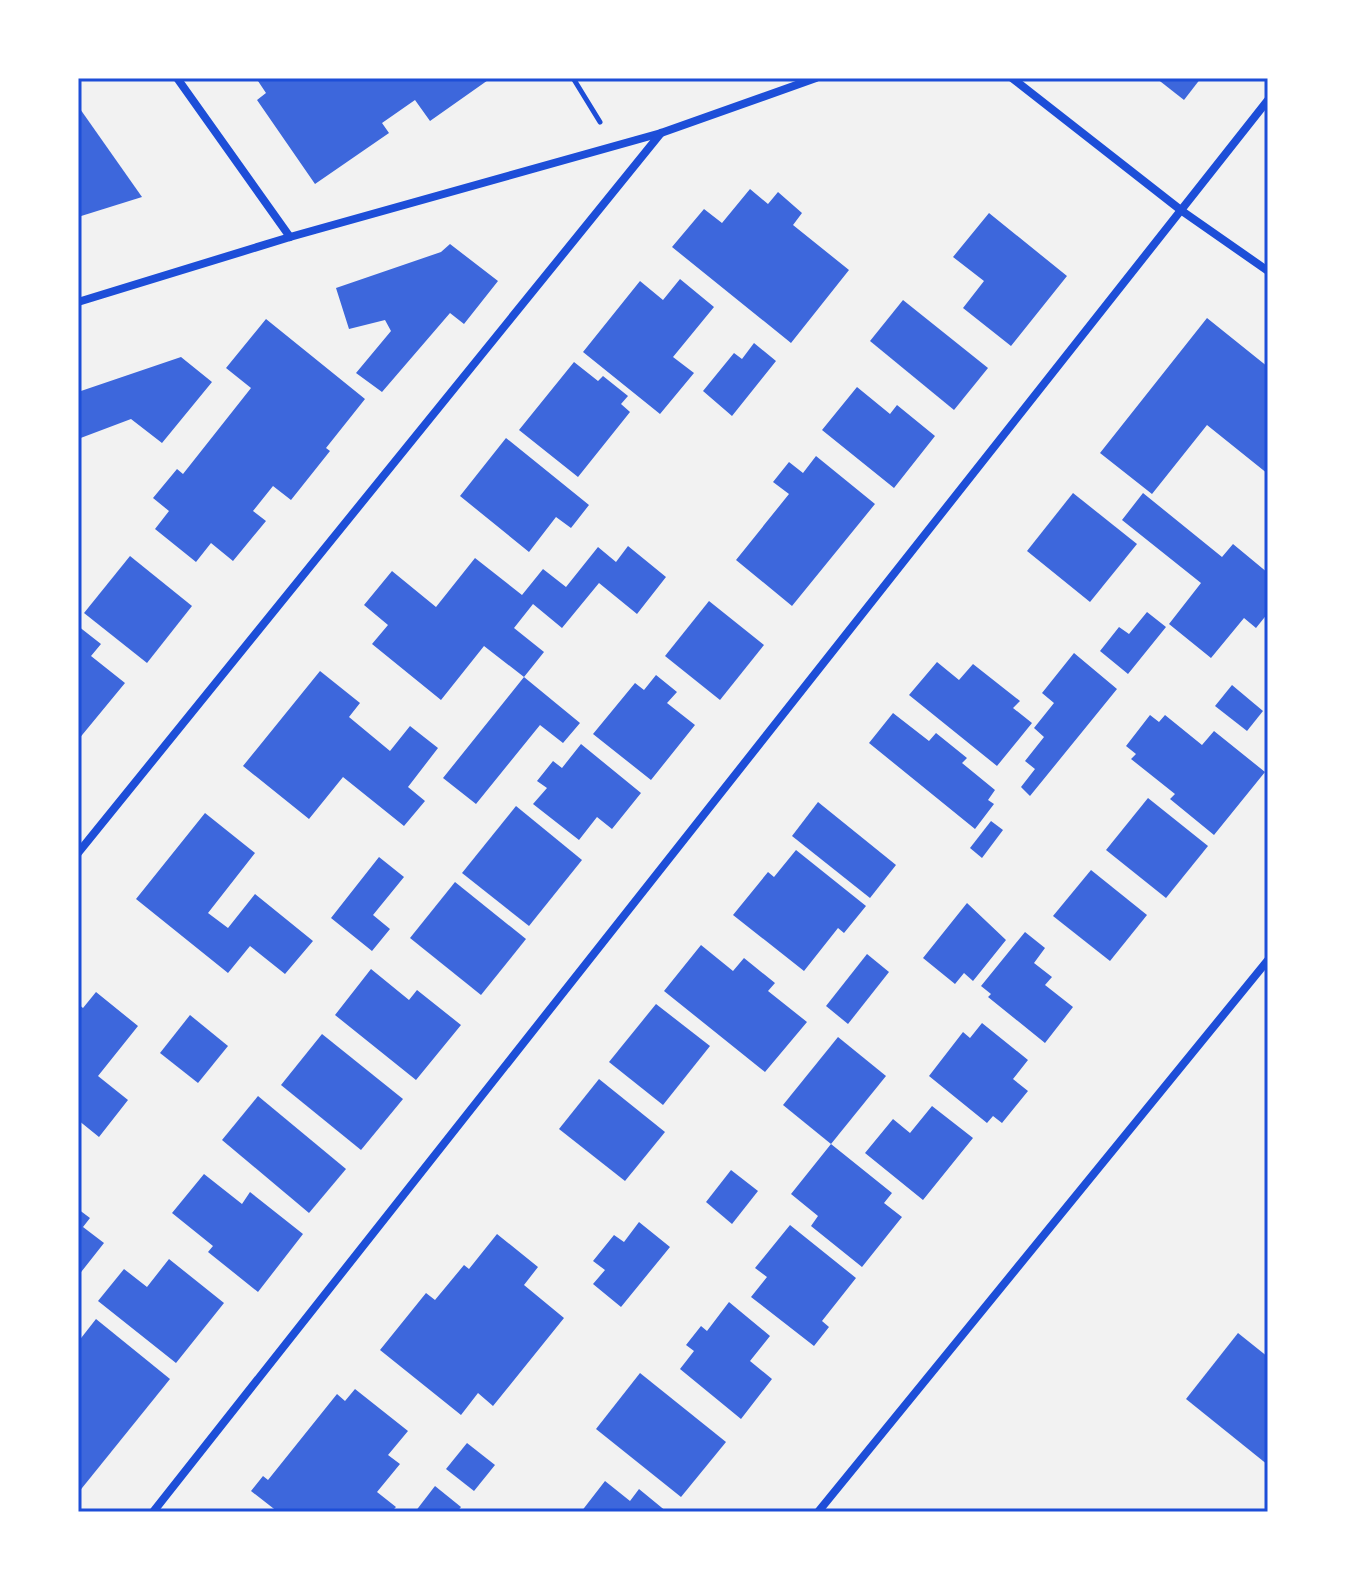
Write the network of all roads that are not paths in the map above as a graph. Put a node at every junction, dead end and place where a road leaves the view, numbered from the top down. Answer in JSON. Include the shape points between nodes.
{"nodes":[{"id":1,"x":177,"y":78,"type":"edge"},
{"id":2,"x":816,"y":78,"type":"edge"},
{"id":3,"x":1012,"y":78,"type":"edge"},
{"id":4,"x":1268,"y":100,"type":"edge"},
{"id":5,"x":661,"y":133,"type":"junction"},
{"id":6,"x":1182,"y":211,"type":"junction"},
{"id":7,"x":290,"y":237,"type":"junction"},
{"id":8,"x":1268,"y":271,"type":"edge"},
{"id":9,"x":78,"y":302,"type":"edge"},
{"id":10,"x":78,"y":853,"type":"edge"},
{"id":11,"x":1268,"y":960,"type":"edge"},
{"id":12,"x":153,"y":1512,"type":"edge"},
{"id":13,"x":818,"y":1512,"type":"edge"}],
"edges":[{"from":1,"to":7,"type":"street"},
{"from":2,"to":5,"type":"street"},
{"from":3,"to":6,"type":"street"},
{"from":4,"to":6,"type":"street"},
{"from":5,"to":7,"type":"street"},
{"from":5,"to":10,"type":"street"},
{"from":6,"to":8,"type":"street"},
{"from":6,"to":12,"type":"street"},
{"from":7,"to":9,"type":"street"},
{"from":11,"to":13,"type":"street"}]}
